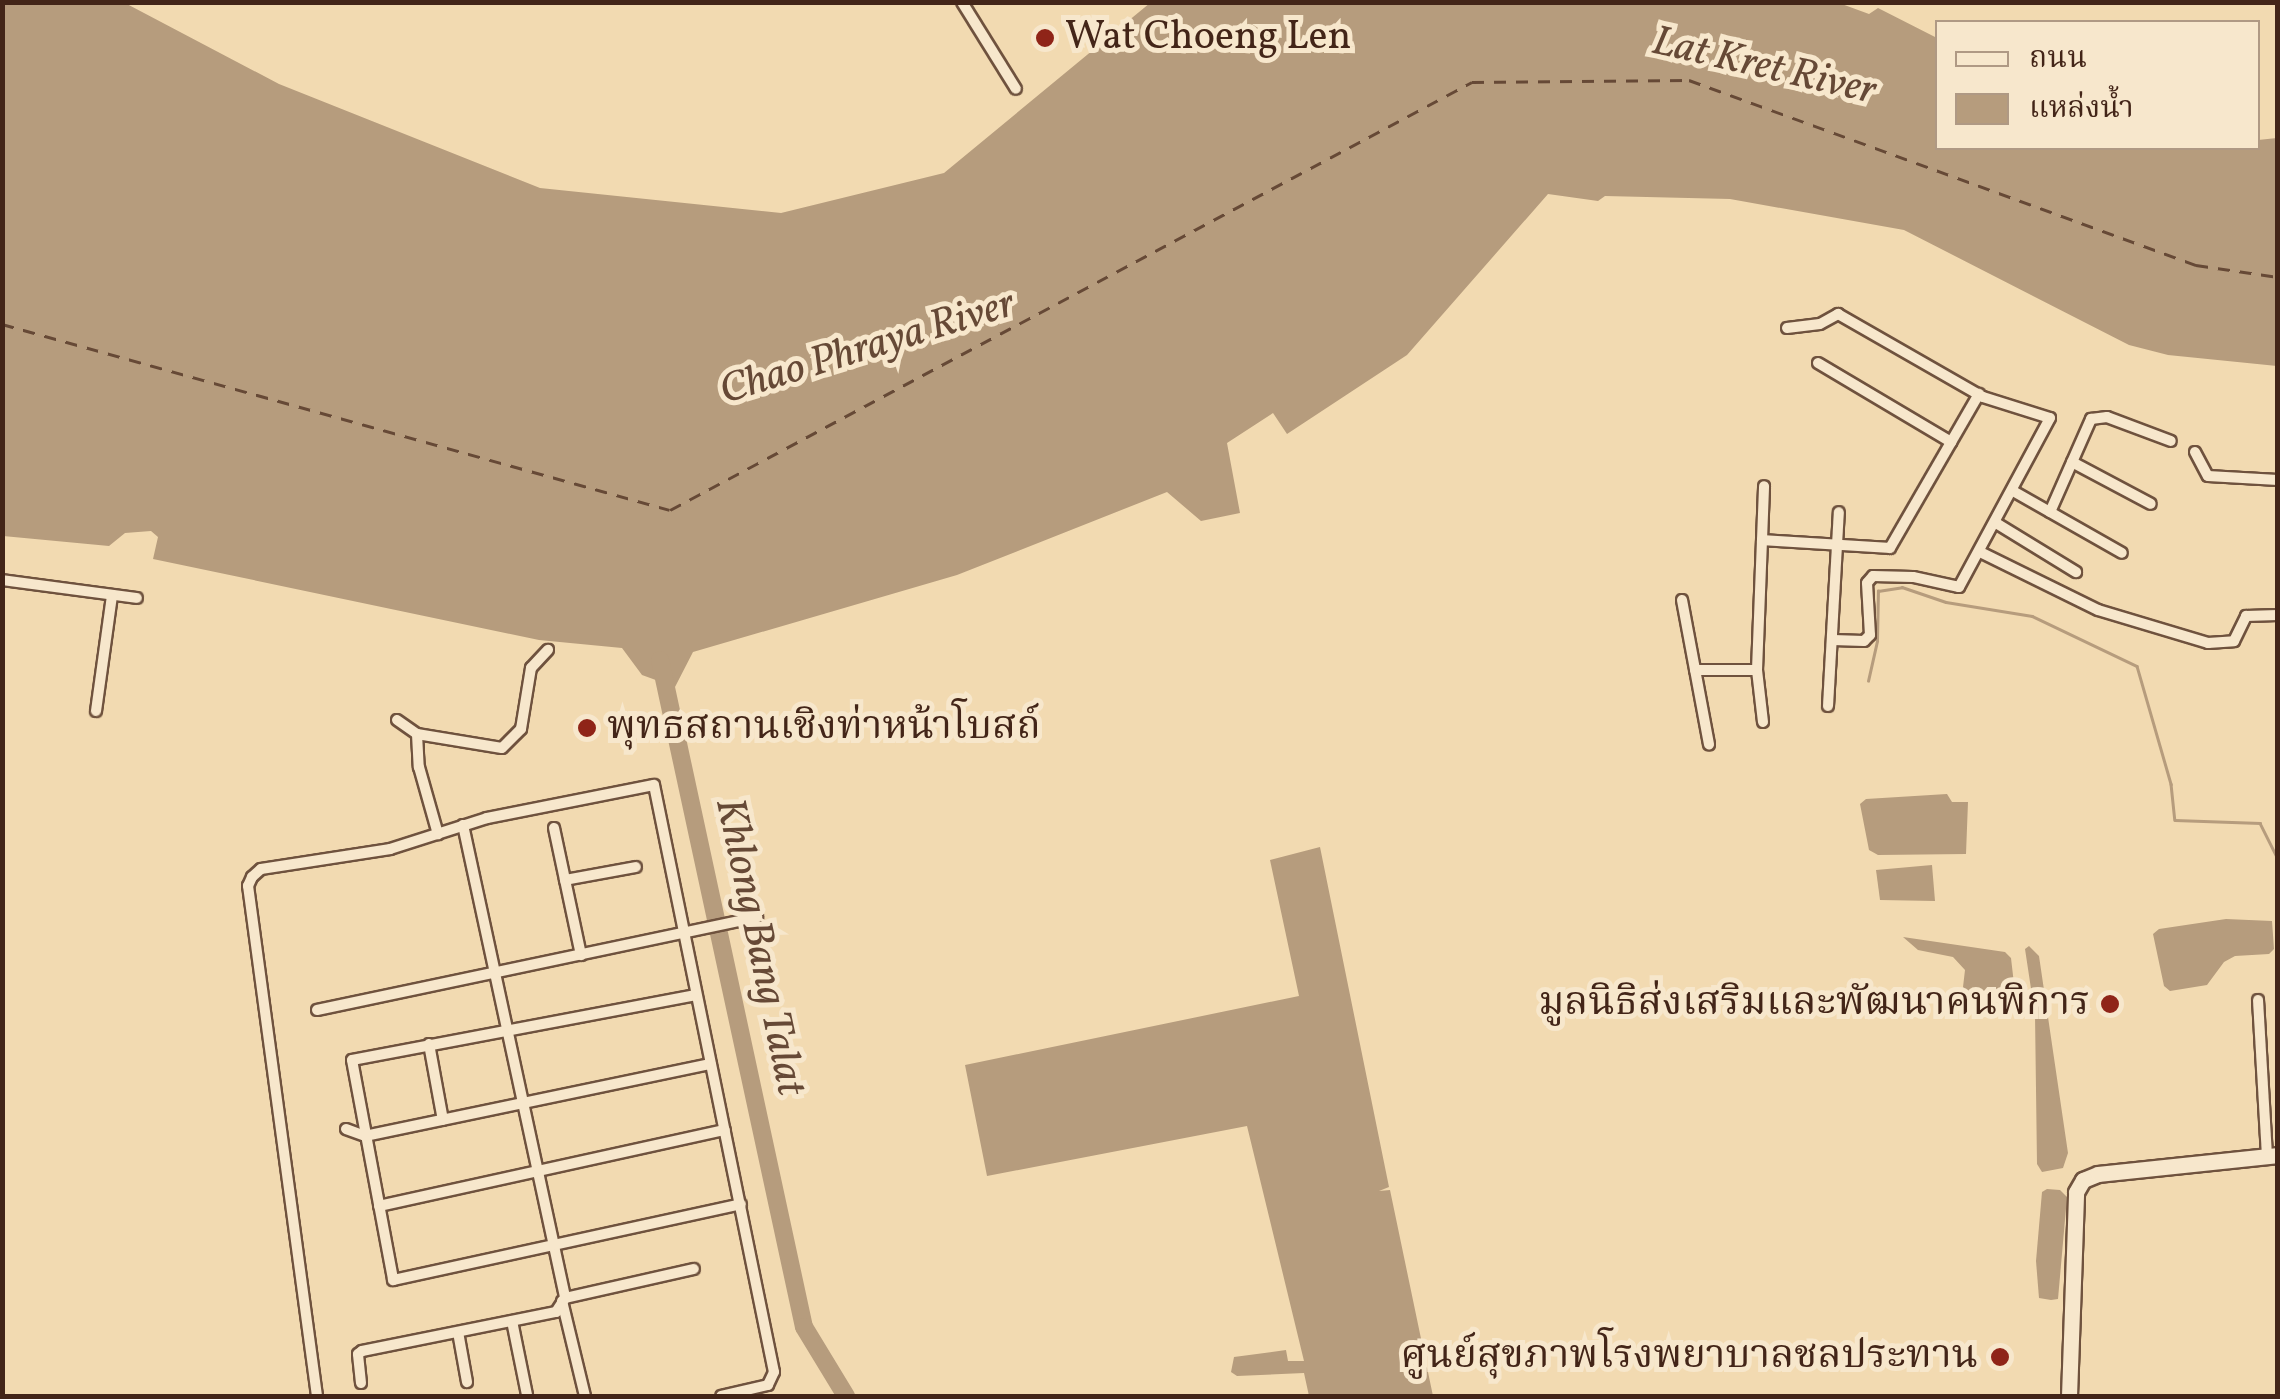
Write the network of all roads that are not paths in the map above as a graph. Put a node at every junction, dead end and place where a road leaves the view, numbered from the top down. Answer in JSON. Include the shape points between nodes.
{"nodes":[{"id":1,"x":962,"y":2,"type":"edge"},
{"id":2,"x":1016,"y":89,"type":"dead end"},
{"id":3,"x":1788,"y":328,"type":"dead end"},
{"id":4,"x":1818,"y":362,"type":"dead end"},
{"id":5,"x":1978,"y":394,"type":"junction"},
{"id":6,"x":2062,"y":411,"type":"dead end"},
{"id":7,"x":2050,"y":418,"type":"junction"},
{"id":8,"x":2171,"y":441,"type":"dead end"},
{"id":9,"x":1950,"y":442,"type":"junction"},
{"id":10,"x":2194,"y":452,"type":"dead end"},
{"id":11,"x":2072,"y":462,"type":"junction"},
{"id":12,"x":2278,"y":480,"type":"edge"},
{"id":13,"x":1764,"y":486,"type":"dead end"},
{"id":14,"x":2013,"y":491,"type":"junction"},
{"id":15,"x":2151,"y":504,"type":"dead end"},
{"id":16,"x":1839,"y":512,"type":"dead end"},
{"id":17,"x":2050,"y":512,"type":"junction"},
{"id":18,"x":1996,"y":523,"type":"junction"},
{"id":19,"x":1762,"y":540,"type":"junction"},
{"id":20,"x":1837,"y":544,"type":"junction"},
{"id":21,"x":1980,"y":552,"type":"junction"},
{"id":22,"x":2122,"y":553,"type":"dead end"},
{"id":23,"x":2076,"y":572,"type":"dead end"},
{"id":24,"x":2,"y":580,"type":"edge"},
{"id":25,"x":112,"y":595,"type":"junction"},
{"id":26,"x":137,"y":598,"type":"dead end"},
{"id":27,"x":1682,"y":600,"type":"dead end"},
{"id":28,"x":2278,"y":615,"type":"edge"},
{"id":29,"x":1833,"y":640,"type":"junction"},
{"id":30,"x":548,"y":650,"type":"dead end"},
{"id":31,"x":1695,"y":670,"type":"junction"},
{"id":32,"x":1757,"y":670,"type":"junction"},
{"id":33,"x":1828,"y":706,"type":"dead end"},
{"id":34,"x":96,"y":711,"type":"dead end"},
{"id":35,"x":397,"y":720,"type":"dead end"},
{"id":36,"x":1763,"y":722,"type":"dead end"},
{"id":37,"x":417,"y":734,"type":"junction"},
{"id":38,"x":1709,"y":744,"type":"dead end"},
{"id":39,"x":463,"y":825,"type":"junction"},
{"id":40,"x":554,"y":828,"type":"dead end"},
{"id":41,"x":438,"y":834,"type":"junction"},
{"id":42,"x":636,"y":867,"type":"dead end"},
{"id":43,"x":565,"y":880,"type":"junction"},
{"id":44,"x":757,"y":917,"type":"dead end"},
{"id":45,"x":682,"y":932,"type":"junction"},
{"id":46,"x":581,"y":955,"type":"junction"},
{"id":47,"x":496,"y":972,"type":"junction"},
{"id":48,"x":696,"y":994,"type":"junction"},
{"id":49,"x":2258,"y":1000,"type":"dead end"},
{"id":50,"x":317,"y":1010,"type":"dead end"},
{"id":51,"x":508,"y":1030,"type":"junction"},
{"id":52,"x":430,"y":1044,"type":"junction"},
{"id":53,"x":711,"y":1064,"type":"junction"},
{"id":54,"x":523,"y":1103,"type":"junction"},
{"id":55,"x":443,"y":1120,"type":"junction"},
{"id":56,"x":346,"y":1129,"type":"dead end"},
{"id":57,"x":725,"y":1130,"type":"junction"},
{"id":58,"x":365,"y":1136,"type":"junction"},
{"id":59,"x":2272,"y":1155,"type":"edge"},
{"id":60,"x":538,"y":1172,"type":"junction"},
{"id":61,"x":741,"y":1204,"type":"junction"},
{"id":62,"x":379,"y":1206,"type":"junction"},
{"id":63,"x":553,"y":1246,"type":"junction"},
{"id":64,"x":694,"y":1269,"type":"dead end"},
{"id":65,"x":564,"y":1300,"type":"junction"},
{"id":66,"x":512,"y":1321,"type":"junction"},
{"id":67,"x":458,"y":1332,"type":"junction"},
{"id":68,"x":467,"y":1382,"type":"dead end"},
{"id":69,"x":361,"y":1383,"type":"dead end"},
{"id":70,"x":527,"y":1395,"type":"edge"},
{"id":71,"x":317,"y":1396,"type":"edge"},
{"id":72,"x":585,"y":1396,"type":"edge"},
{"id":73,"x":721,"y":1396,"type":"edge"},
{"id":74,"x":2069,"y":1396,"type":"edge"}],
"edges":[{"from":1,"to":2,"type":"street"},
{"from":3,"to":5,"type":"street","via":[[1838,314]]},
{"from":4,"to":9,"type":"street"},
{"from":5,"to":7,"type":"street"},
{"from":5,"to":9,"type":"street"},
{"from":6,"to":7,"type":"street"},
{"from":7,"to":14,"type":"street"},
{"from":8,"to":11,"type":"street","via":[[2107,417],[2091,419]]},
{"from":9,"to":20,"type":"street","via":[[1890,548]]},
{"from":10,"to":12,"type":"street","via":[[2208,476]]},
{"from":11,"to":15,"type":"street"},
{"from":11,"to":17,"type":"street"},
{"from":13,"to":19,"type":"street"},
{"from":14,"to":17,"type":"street"},
{"from":14,"to":18,"type":"street"},
{"from":16,"to":20,"type":"street"},
{"from":17,"to":22,"type":"street"},
{"from":18,"to":21,"type":"street"},
{"from":18,"to":23,"type":"street"},
{"from":19,"to":20,"type":"street"},
{"from":19,"to":32,"type":"street"},
{"from":20,"to":29,"type":"street"},
{"from":21,"to":28,"type":"street","via":[[2098,610],[2208,643],[2234,641],[2246,616]]},
{"from":21,"to":29,"type":"street","via":[[1955,588],[1912,576],[1870,578],[1870,635],[1864,641]]},
{"from":24,"to":25,"type":"street"},
{"from":25,"to":26,"type":"street"},
{"from":25,"to":34,"type":"street"},
{"from":27,"to":31,"type":"street"},
{"from":29,"to":33,"type":"street"},
{"from":30,"to":37,"type":"street","via":[[530,668],[521,729],[512,742],[491,749]]},
{"from":31,"to":32,"type":"street"},
{"from":31,"to":38,"type":"street"},
{"from":32,"to":36,"type":"street"},
{"from":35,"to":37,"type":"street"},
{"from":37,"to":41,"type":"street","via":[[418,768]]},
{"from":39,"to":41,"type":"street"},
{"from":39,"to":45,"type":"street","via":[[654,785]]},
{"from":39,"to":47,"type":"street"},
{"from":40,"to":43,"type":"street"},
{"from":41,"to":71,"type":"street","via":[[390,849],[261,869],[248,886]]},
{"from":42,"to":43,"type":"street"},
{"from":43,"to":46,"type":"street"},
{"from":44,"to":45,"type":"street"},
{"from":45,"to":46,"type":"street"},
{"from":45,"to":48,"type":"street"},
{"from":46,"to":47,"type":"street"},
{"from":47,"to":50,"type":"street"},
{"from":47,"to":51,"type":"street"},
{"from":48,"to":51,"type":"street"},
{"from":48,"to":53,"type":"street"},
{"from":49,"to":59,"type":"street"},
{"from":51,"to":52,"type":"street"},
{"from":51,"to":54,"type":"street"},
{"from":52,"to":55,"type":"street"},
{"from":52,"to":58,"type":"street","via":[[352,1060]]},
{"from":53,"to":54,"type":"street"},
{"from":53,"to":57,"type":"street"},
{"from":54,"to":55,"type":"street"},
{"from":54,"to":60,"type":"street"},
{"from":55,"to":58,"type":"street"},
{"from":56,"to":58,"type":"street"},
{"from":57,"to":60,"type":"street"},
{"from":57,"to":61,"type":"street"},
{"from":58,"to":62,"type":"street"},
{"from":59,"to":74,"type":"street","via":[[2083,1180],[2076,1192]]},
{"from":60,"to":62,"type":"street"},
{"from":60,"to":63,"type":"street"},
{"from":61,"to":63,"type":"street"},
{"from":61,"to":73,"type":"street","via":[[774,1372],[768,1385]]},
{"from":62,"to":63,"type":"street","via":[[394,1281]]},
{"from":63,"to":65,"type":"street"},
{"from":64,"to":65,"type":"street"},
{"from":65,"to":66,"type":"street","via":[[556,1312]]},
{"from":65,"to":72,"type":"street"},
{"from":66,"to":67,"type":"street"},
{"from":66,"to":70,"type":"street"},
{"from":67,"to":68,"type":"street"},
{"from":67,"to":69,"type":"street","via":[[359,1352]]}]}
